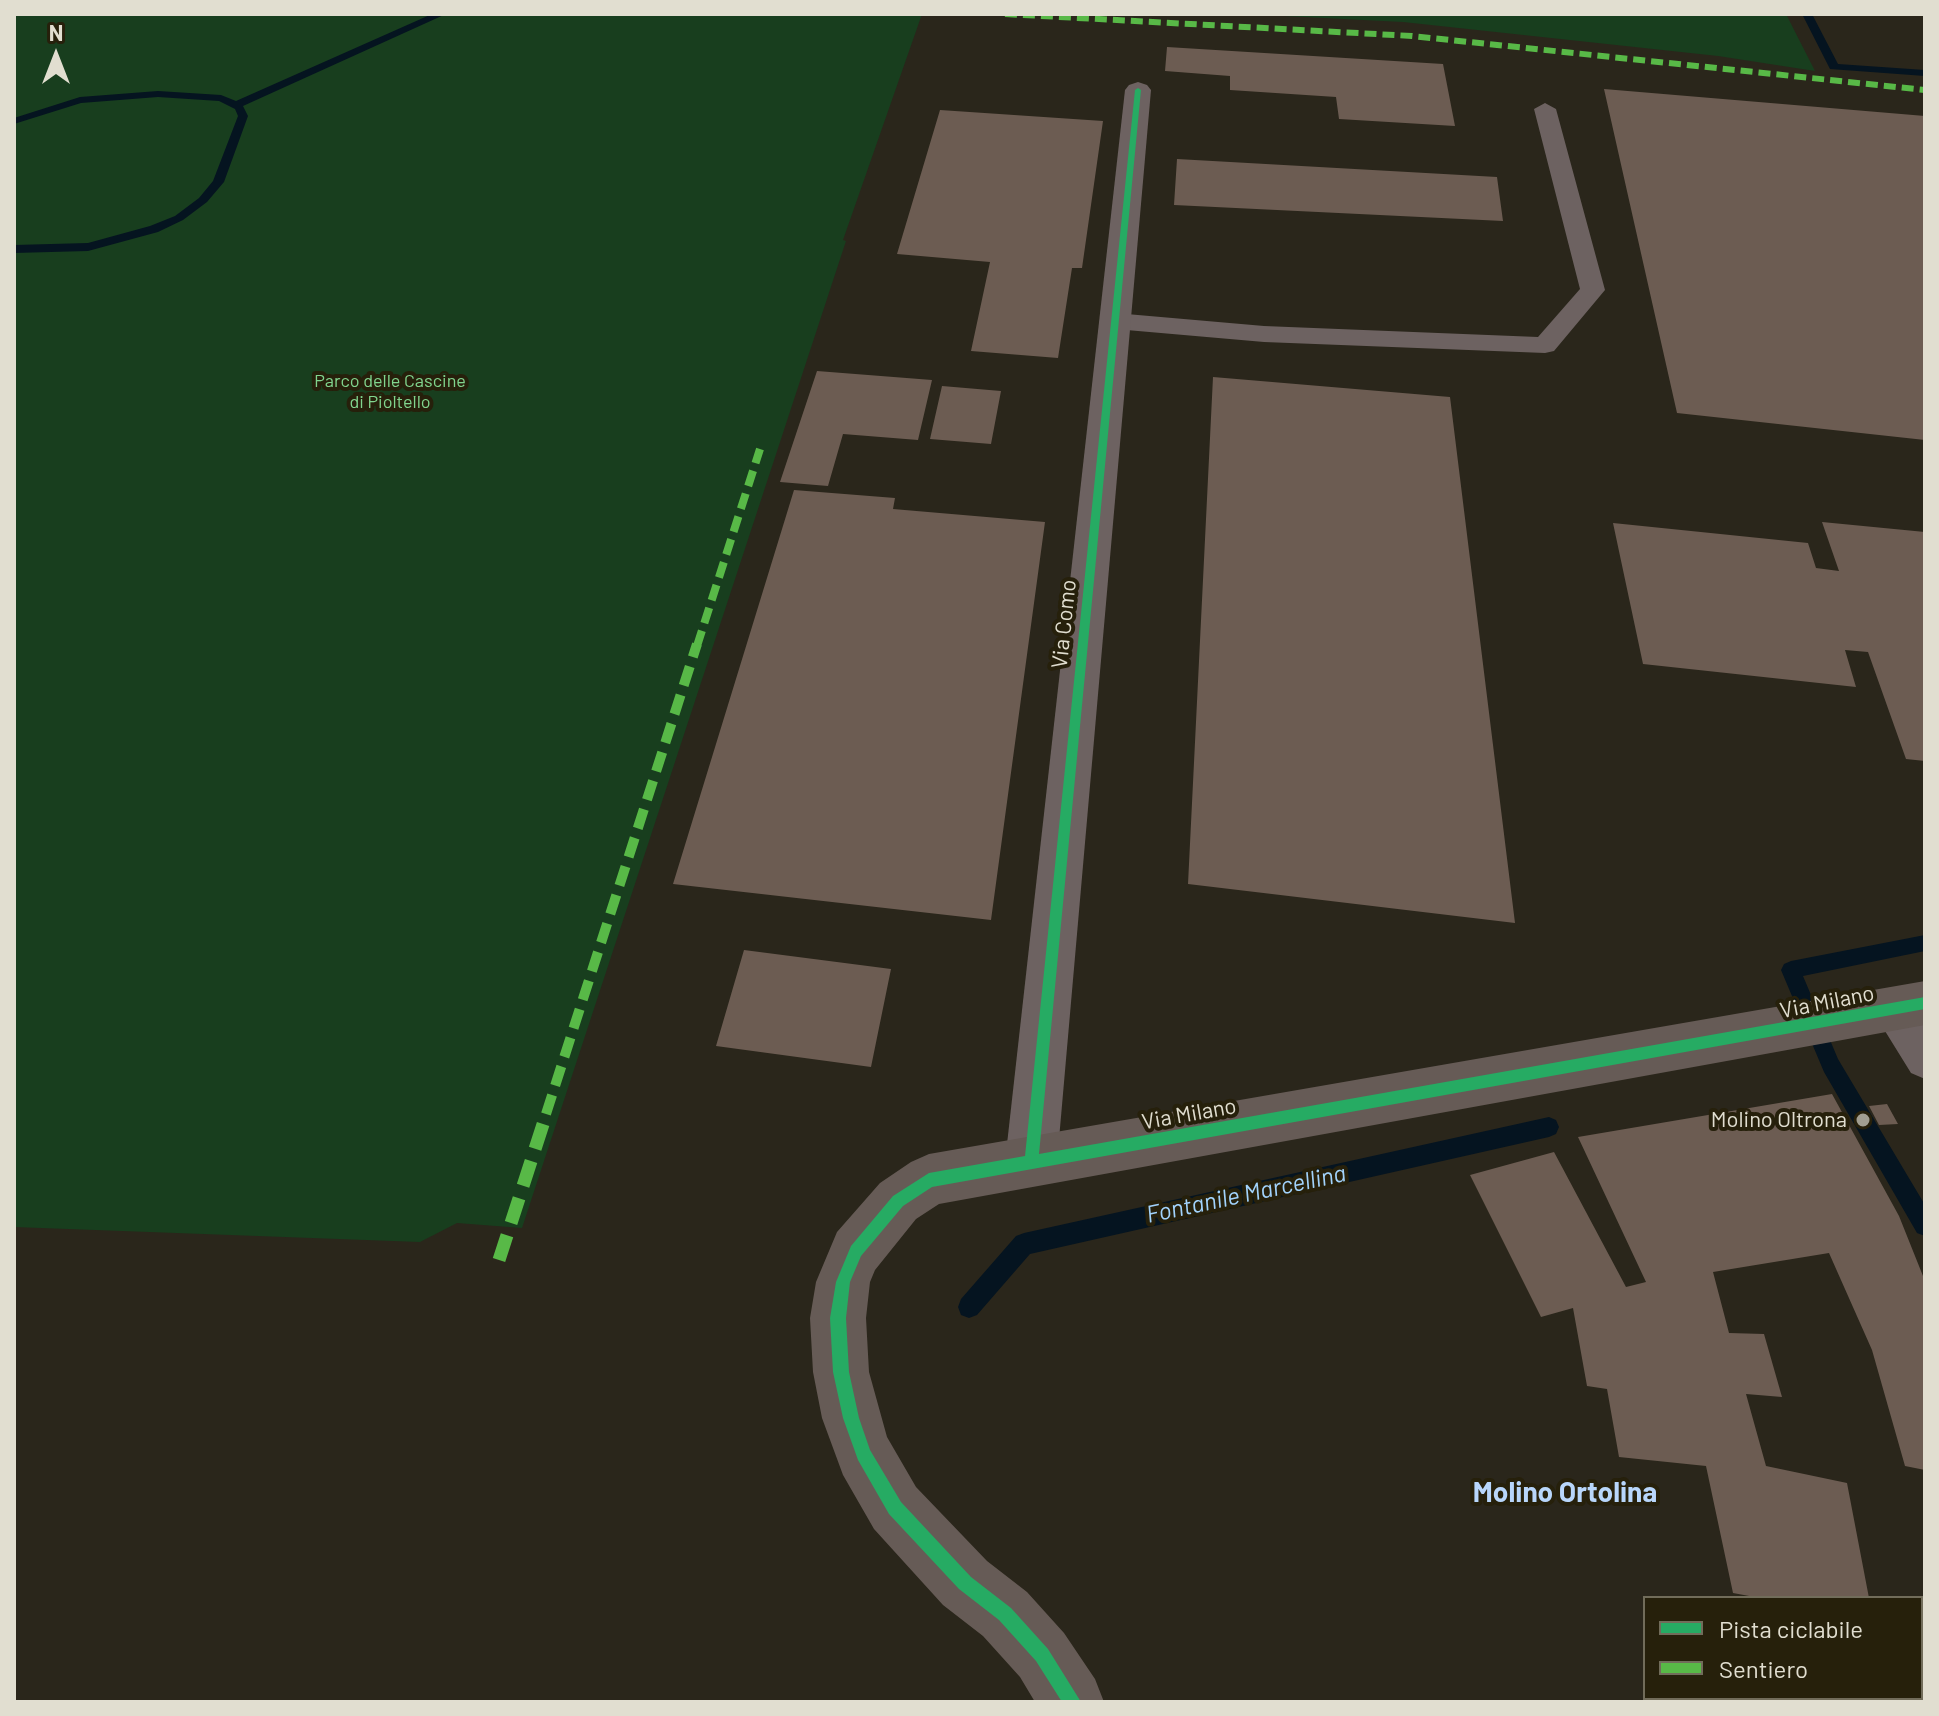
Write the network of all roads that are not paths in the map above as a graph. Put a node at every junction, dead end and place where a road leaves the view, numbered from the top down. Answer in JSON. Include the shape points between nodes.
{"nodes":[{"id":1,"x":1138,"y":90,"type":"dead end"},
{"id":2,"x":1545,"y":109,"type":"dead end"},
{"id":3,"x":1115,"y":321,"type":"junction"},
{"id":4,"x":1908,"y":1006,"type":"edge"},
{"id":5,"x":1925,"y":1060,"type":"edge"},
{"id":6,"x":1031,"y":1162,"type":"junction"},
{"id":7,"x":1072,"y":1702,"type":"edge"}],
"edges":[{"from":1,"to":3,"type":"street","name":"Via Como"},
{"from":2,"to":3,"type":"lane","via":[[1593,290],[1545,345],[1264,334]]},
{"from":3,"to":6,"type":"street","name":"Via Como"},
{"from":4,"to":5,"type":"lane"},
{"from":4,"to":6,"type":"street","name":"Via Milano"},
{"from":6,"to":7,"type":"street","name":"Via Milano","via":[[929,1180],[876,1224],[856,1251],[843,1282],[838,1318],[841,1372],[851,1418],[879,1484],[918,1535],[1042,1655]]}]}
